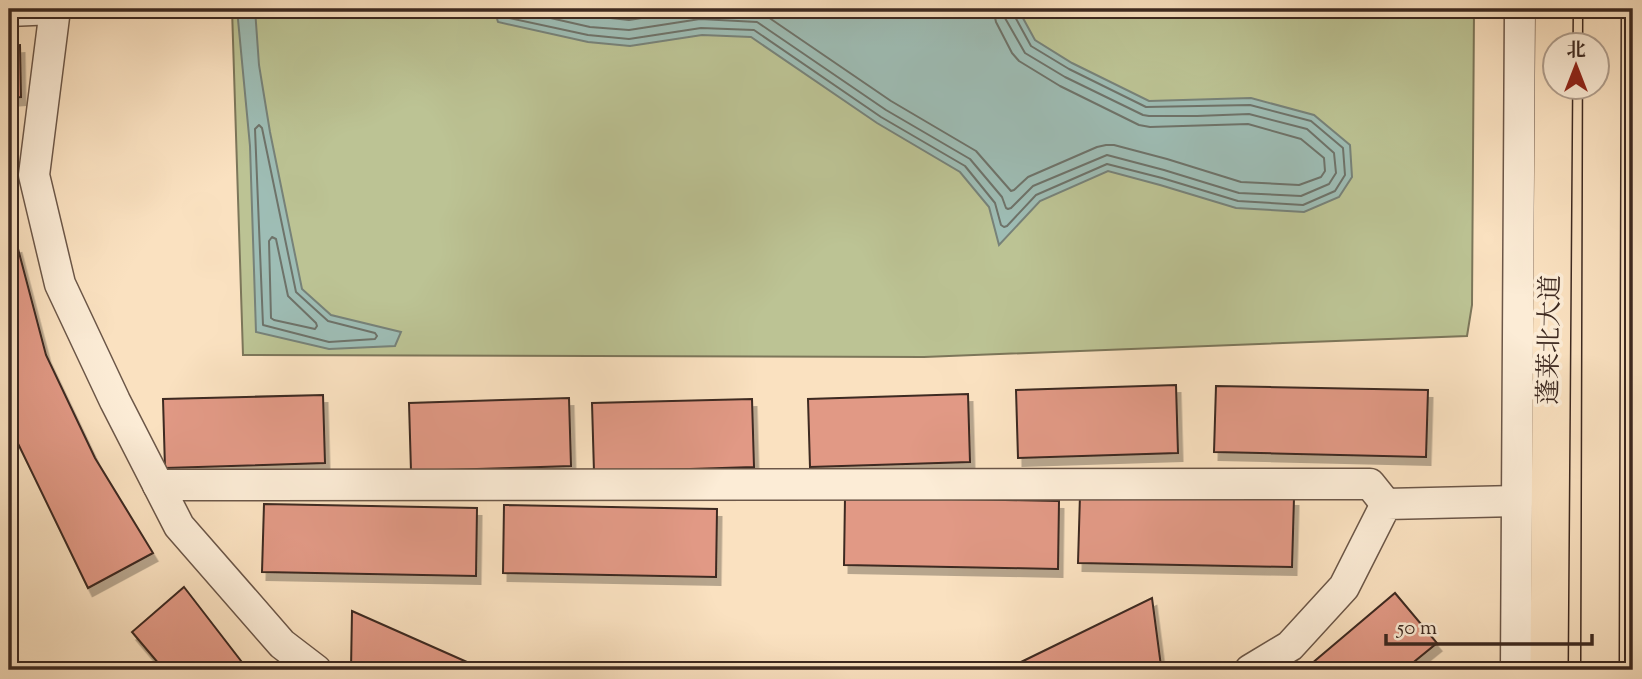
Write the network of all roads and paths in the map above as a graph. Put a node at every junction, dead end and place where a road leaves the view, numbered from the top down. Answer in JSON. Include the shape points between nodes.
{"nodes":[{"id":1,"x":55,"y":9,"type":"edge"},
{"id":2,"x":1520,"y":9,"type":"edge"},
{"id":3,"x":1554,"y":9,"type":"edge"},
{"id":4,"x":1602,"y":9,"type":"edge"},
{"id":5,"x":9,"y":11,"type":"edge"},
{"id":6,"x":158,"y":485,"type":"junction"},
{"id":7,"x":1517,"y":501,"type":"junction"},
{"id":8,"x":1386,"y":503,"type":"junction"},
{"id":9,"x":316,"y":670,"type":"edge"},
{"id":10,"x":1250,"y":670,"type":"edge"},
{"id":11,"x":1516,"y":670,"type":"edge"},
{"id":12,"x":1549,"y":670,"type":"edge"},
{"id":13,"x":1600,"y":670,"type":"edge"}],
"edges":[{"from":1,"to":5,"type":"lane"},
{"from":1,"to":6,"type":"lane","via":[[34,175],[61,284]]},
{"from":2,"to":7,"type":"lane"},
{"from":3,"to":12,"type":"main road","name":"蓬莱北大道"},
{"from":4,"to":13,"type":"main road","name":"蓬莱北大道"},
{"from":6,"to":8,"type":"lane","via":[[1370,484]]},
{"from":6,"to":9,"type":"lane","via":[[179,526],[282,644]]},
{"from":7,"to":8,"type":"lane"},
{"from":7,"to":11,"type":"lane"},
{"from":8,"to":10,"type":"lane","via":[[1344,587],[1290,646]]}]}
